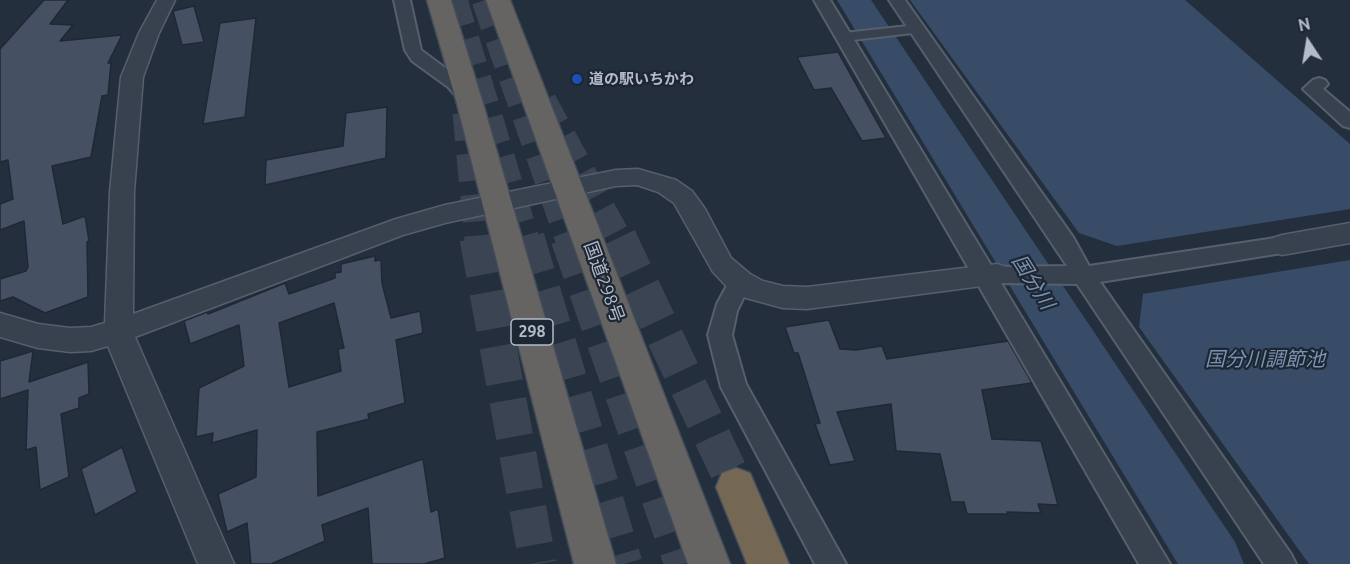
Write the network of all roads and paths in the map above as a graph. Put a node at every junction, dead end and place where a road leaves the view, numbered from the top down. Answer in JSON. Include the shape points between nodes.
{"nodes":[{"id":1,"x":166,"y":0,"type":"edge"},
{"id":2,"x":402,"y":0,"type":"edge"},
{"id":3,"x":439,"y":0,"type":"edge"},
{"id":4,"x":498,"y":0,"type":"edge"},
{"id":5,"x":822,"y":0,"type":"edge"},
{"id":6,"x":897,"y":0,"type":"edge"},
{"id":7,"x":908,"y":29,"type":"junction"},
{"id":8,"x":848,"y":36,"type":"junction"},
{"id":9,"x":1319,"y":84,"type":"dead end"},
{"id":10,"x":469,"y":100,"type":"junction"},
{"id":11,"x":1350,"y":122,"type":"edge"},
{"id":12,"x":568,"y":186,"type":"junction"},
{"id":13,"x":496,"y":202,"type":"junction"},
{"id":14,"x":1350,"y":233,"type":"edge"},
{"id":15,"x":1282,"y":245,"type":"joint"},
{"id":16,"x":991,"y":274,"type":"junction"},
{"id":17,"x":1083,"y":274,"type":"junction"},
{"id":18,"x":740,"y":282,"type":"junction"},
{"id":19,"x":0,"y":324,"type":"edge"},
{"id":20,"x":120,"y":331,"type":"junction"},
{"id":21,"x":736,"y":487,"type":"tunnel mouth"},
{"id":22,"x":216,"y":564,"type":"edge"},
{"id":23,"x":595,"y":564,"type":"edge"},
{"id":24,"x":709,"y":564,"type":"edge"},
{"id":25,"x":768,"y":564,"type":"edge"},
{"id":26,"x":831,"y":564,"type":"edge"},
{"id":27,"x":1155,"y":564,"type":"edge"},
{"id":28,"x":1281,"y":564,"type":"edge"}],
"edges":[{"from":1,"to":20,"type":"street","via":[[132,76],[122,192]]},
{"from":2,"to":10,"type":"street","via":[[413,50]]},
{"from":3,"to":10,"type":"highway","number":"298"},
{"from":4,"to":12,"type":"highway","name":"国道298号"},
{"from":5,"to":8,"type":"street"},
{"from":6,"to":7,"type":"street"},
{"from":7,"to":8,"type":"street"},
{"from":7,"to":17,"type":"street","via":[[1065,243]]},
{"from":8,"to":16,"type":"street"},
{"from":9,"to":11,"type":"street","via":[[1312,89]]},
{"from":10,"to":13,"type":"highway","number":"298"},
{"from":12,"to":13,"type":"street"},
{"from":12,"to":18,"type":"street","via":[[638,177],[667,186],[683,197],[722,265]]},
{"from":12,"to":24,"type":"highway","name":"国道298号"},
{"from":13,"to":20,"type":"street","via":[[396,228]]},
{"from":13,"to":23,"type":"highway","number":"298"},
{"from":14,"to":15,"type":"street"},
{"from":15,"to":17,"type":"street"},
{"from":16,"to":17,"type":"street"},
{"from":16,"to":18,"type":"street","via":[[807,298],[783,297]]},
{"from":16,"to":27,"type":"street"},
{"from":17,"to":28,"type":"street"},
{"from":18,"to":26,"type":"street","via":[[725,310],[720,335],[734,387]]},
{"from":19,"to":20,"type":"street","via":[[38,336],[70,340]]},
{"from":20,"to":22,"type":"street","via":[[121,342]]},
{"from":21,"to":25,"type":"highway"}]}
